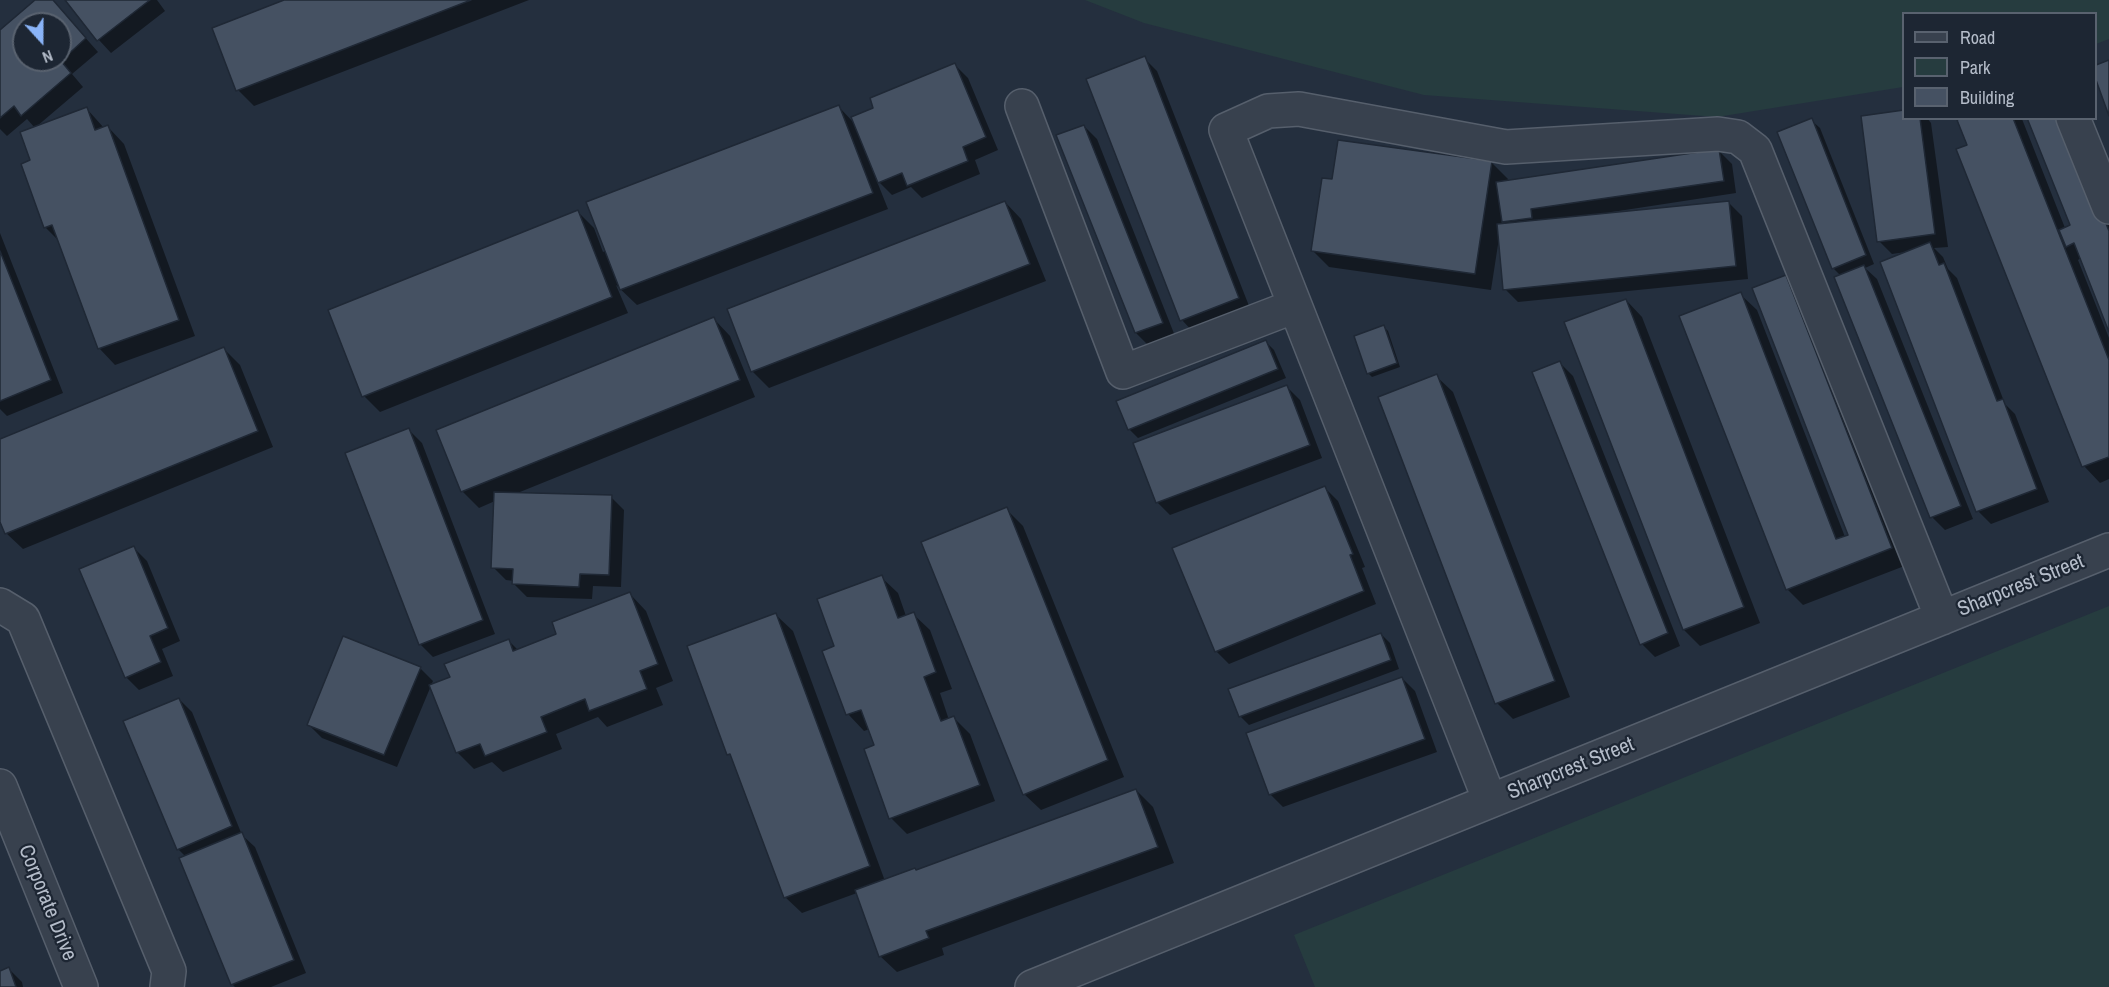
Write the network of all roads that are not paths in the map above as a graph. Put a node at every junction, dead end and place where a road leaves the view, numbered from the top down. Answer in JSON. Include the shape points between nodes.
{"nodes":[{"id":1,"x":1022,"y":106,"type":"dead end"},
{"id":2,"x":2074,"y":120,"type":"edge"},
{"id":3,"x":2109,"y":207,"type":"edge"},
{"id":4,"x":1295,"y":306,"type":"junction"},
{"id":5,"x":2109,"y":550,"type":"edge"},
{"id":6,"x":0,"y":605,"type":"edge"},
{"id":7,"x":1942,"y":618,"type":"junction"},
{"id":8,"x":0,"y":786,"type":"edge"},
{"id":9,"x":1490,"y":801,"type":"junction"},
{"id":10,"x":81,"y":987,"type":"edge"},
{"id":11,"x":167,"y":987,"type":"edge"},
{"id":12,"x":1032,"y":987,"type":"edge"}],
"edges":[{"from":1,"to":4,"type":"street","via":[[1123,372]]},
{"from":2,"to":3,"type":"street"},
{"from":4,"to":7,"type":"street","via":[[1226,130],[1268,111],[1299,109],[1506,147],[1718,134],[1738,137],[1755,150]]},
{"from":4,"to":9,"type":"street"},
{"from":5,"to":7,"type":"street","name":"Sharpcrest Street"},
{"from":6,"to":11,"type":"street","via":[[23,619],[169,971]]},
{"from":7,"to":9,"type":"street","name":"Sharpcrest Street"},
{"from":8,"to":10,"type":"street","name":"Corporate Drive"},
{"from":9,"to":12,"type":"street","name":"Sharpcrest Street"}]}
